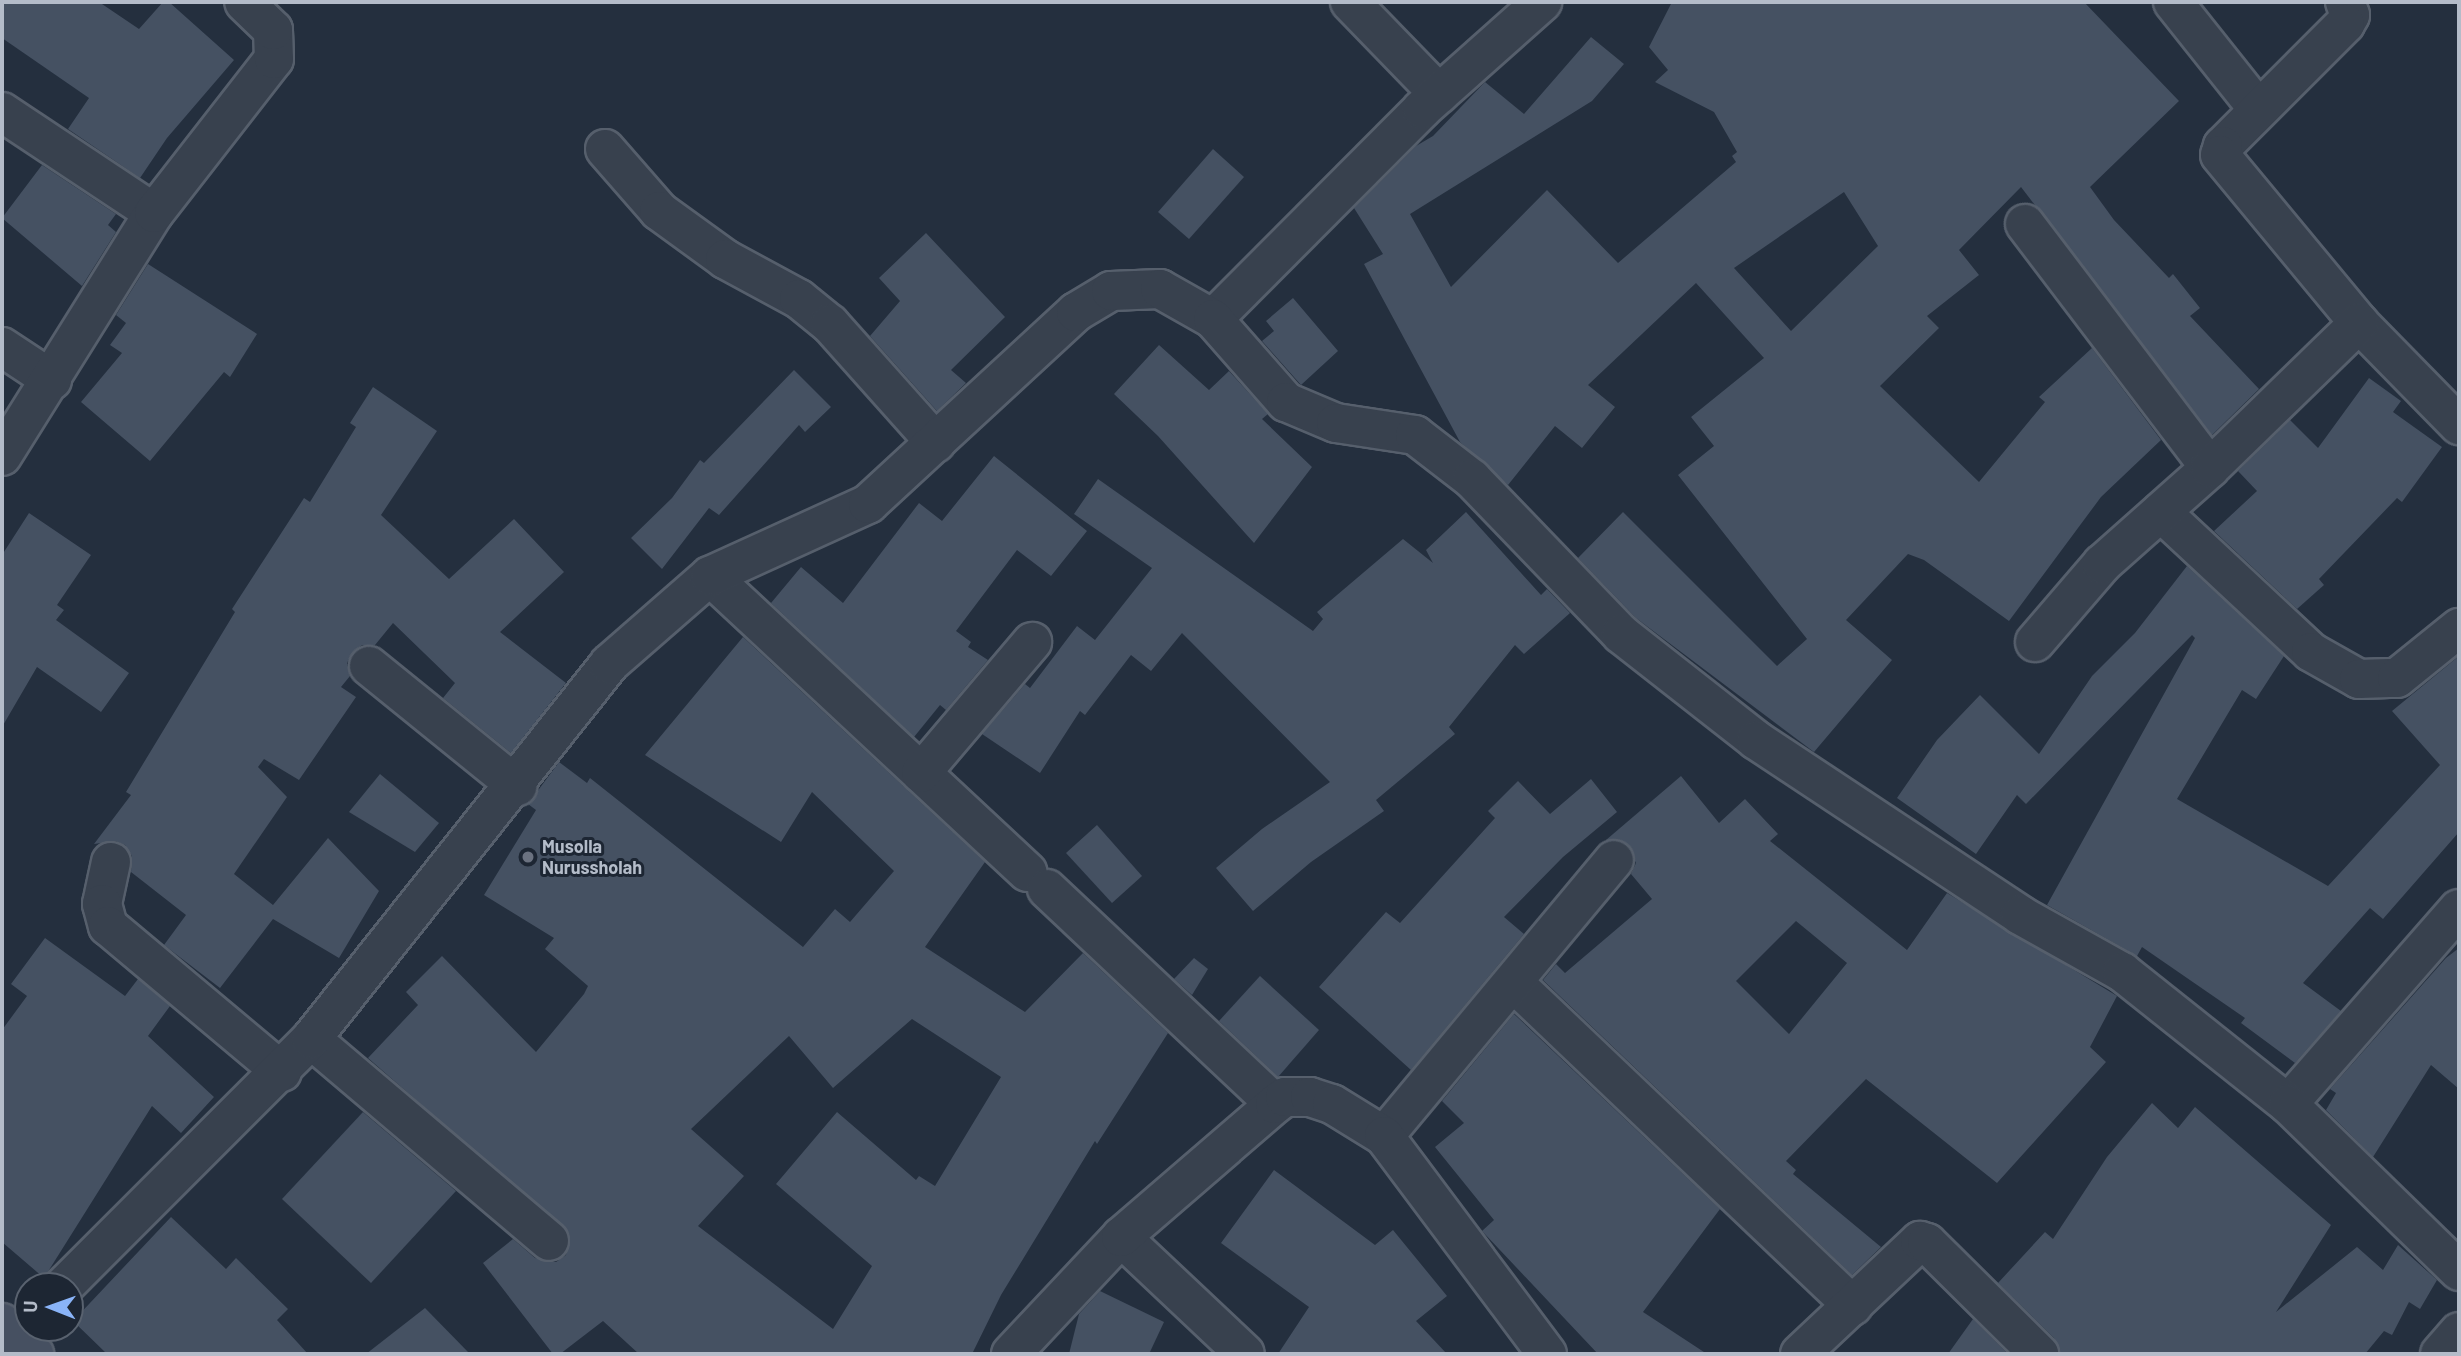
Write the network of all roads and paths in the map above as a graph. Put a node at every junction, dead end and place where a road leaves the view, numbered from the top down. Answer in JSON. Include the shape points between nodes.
{"nodes":[{"id":1,"x":244,"y":2,"type":"edge"},
{"id":2,"x":1350,"y":2,"type":"edge"},
{"id":3,"x":1542,"y":2,"type":"edge"},
{"id":4,"x":2174,"y":2,"type":"edge"},
{"id":5,"x":2345,"y":2,"type":"edge"},
{"id":6,"x":1439,"y":94,"type":"junction"},
{"id":7,"x":2258,"y":110,"type":"junction"},
{"id":8,"x":2,"y":113,"type":"edge"},
{"id":9,"x":605,"y":149,"type":"dead end"},
{"id":10,"x":154,"y":213,"type":"junction"},
{"id":11,"x":2025,"y":224,"type":"dead end"},
{"id":12,"x":1213,"y":319,"type":"junction"},
{"id":13,"x":2359,"y":323,"type":"junction"},
{"id":14,"x":2,"y":347,"type":"edge"},
{"id":15,"x":52,"y":380,"type":"junction"},
{"id":16,"x":2459,"y":425,"type":"edge"},
{"id":17,"x":936,"y":443,"type":"junction"},
{"id":18,"x":2,"y":456,"type":"edge"},
{"id":19,"x":2210,"y":468,"type":"junction"},
{"id":20,"x":2161,"y":512,"type":"junction"},
{"id":21,"x":710,"y":576,"type":"junction"},
{"id":22,"x":2459,"y":628,"type":"edge"},
{"id":23,"x":1032,"y":642,"type":"dead end"},
{"id":24,"x":2035,"y":642,"type":"dead end"},
{"id":25,"x":369,"y":666,"type":"dead end"},
{"id":26,"x":922,"y":773,"type":"junction"},
{"id":27,"x":517,"y":786,"type":"junction"},
{"id":28,"x":1614,"y":860,"type":"dead end"},
{"id":29,"x":111,"y":862,"type":"dead end"},
{"id":30,"x":2459,"y":909,"type":"edge"},
{"id":31,"x":1514,"y":983,"type":"junction"},
{"id":32,"x":311,"y":1040,"type":"junction"},
{"id":33,"x":282,"y":1072,"type":"junction"},
{"id":34,"x":1275,"y":1104,"type":"junction"},
{"id":35,"x":2287,"y":1104,"type":"junction"},
{"id":36,"x":1384,"y":1136,"type":"junction"},
{"id":37,"x":1121,"y":1237,"type":"junction"},
{"id":38,"x":548,"y":1241,"type":"dead end"},
{"id":39,"x":2459,"y":1271,"type":"edge"},
{"id":40,"x":78,"y":1272,"type":"edge"},
{"id":41,"x":1853,"y":1306,"type":"junction"},
{"id":42,"x":2459,"y":1332,"type":"edge"},
{"id":43,"x":1011,"y":1354,"type":"edge"},
{"id":44,"x":1245,"y":1354,"type":"edge"},
{"id":45,"x":1546,"y":1354,"type":"edge"},
{"id":46,"x":1800,"y":1354,"type":"edge"},
{"id":47,"x":2039,"y":1354,"type":"edge"},
{"id":48,"x":2440,"y":1354,"type":"edge"}],
"edges":[{"from":1,"to":10,"type":"street","via":[[273,30],[274,59]]},
{"from":2,"to":6,"type":"street"},
{"from":3,"to":6,"type":"street"},
{"from":4,"to":7,"type":"street"},
{"from":5,"to":7,"type":"street","via":[[2350,15],[2345,24]]},
{"from":6,"to":12,"type":"street"},
{"from":7,"to":13,"type":"street","via":[[2223,146],[2222,162],[2330,282]]},
{"from":8,"to":10,"type":"street"},
{"from":9,"to":17,"type":"street","via":[[659,211],[725,259],[815,310]]},
{"from":10,"to":15,"type":"street"},
{"from":11,"to":19,"type":"street"},
{"from":12,"to":17,"type":"street","via":[[1160,289],[1111,291],[1076,312]]},
{"from":12,"to":35,"type":"street","via":[[1286,402],[1336,423],[1415,435],[1472,479],[1621,634],[1756,740],[2020,915],[2122,972]]},
{"from":13,"to":16,"type":"street"},
{"from":13,"to":19,"type":"street"},
{"from":14,"to":15,"type":"street"},
{"from":15,"to":18,"type":"street"},
{"from":17,"to":21,"type":"street","via":[[868,504]]},
{"from":19,"to":20,"type":"street"},
{"from":20,"to":22,"type":"street","via":[[2311,653],[2358,679],[2397,678]]},
{"from":20,"to":24,"type":"street","via":[[2102,564]]},
{"from":21,"to":26,"type":"street"},
{"from":21,"to":27,"type":"street","via":[[609,664]]},
{"from":23,"to":26,"type":"street"},
{"from":25,"to":27,"type":"street"},
{"from":26,"to":34,"type":"street"},
{"from":27,"to":32,"type":"street"},
{"from":28,"to":31,"type":"street"},
{"from":29,"to":33,"type":"street","via":[[102,904],[108,926]]},
{"from":30,"to":35,"type":"street"},
{"from":31,"to":36,"type":"street"},
{"from":31,"to":41,"type":"street"},
{"from":32,"to":33,"type":"street"},
{"from":32,"to":38,"type":"street"},
{"from":33,"to":40,"type":"street"},
{"from":34,"to":36,"type":"street","via":[[1285,1097],[1310,1097],[1332,1104]]},
{"from":34,"to":37,"type":"street"},
{"from":35,"to":39,"type":"street"},
{"from":36,"to":45,"type":"street","via":[[1456,1227]]},
{"from":37,"to":43,"type":"street"},
{"from":37,"to":44,"type":"street"},
{"from":41,"to":46,"type":"street"},
{"from":41,"to":47,"type":"street","via":[[1914,1245],[1927,1243]]},
{"from":42,"to":48,"type":"street"}]}
